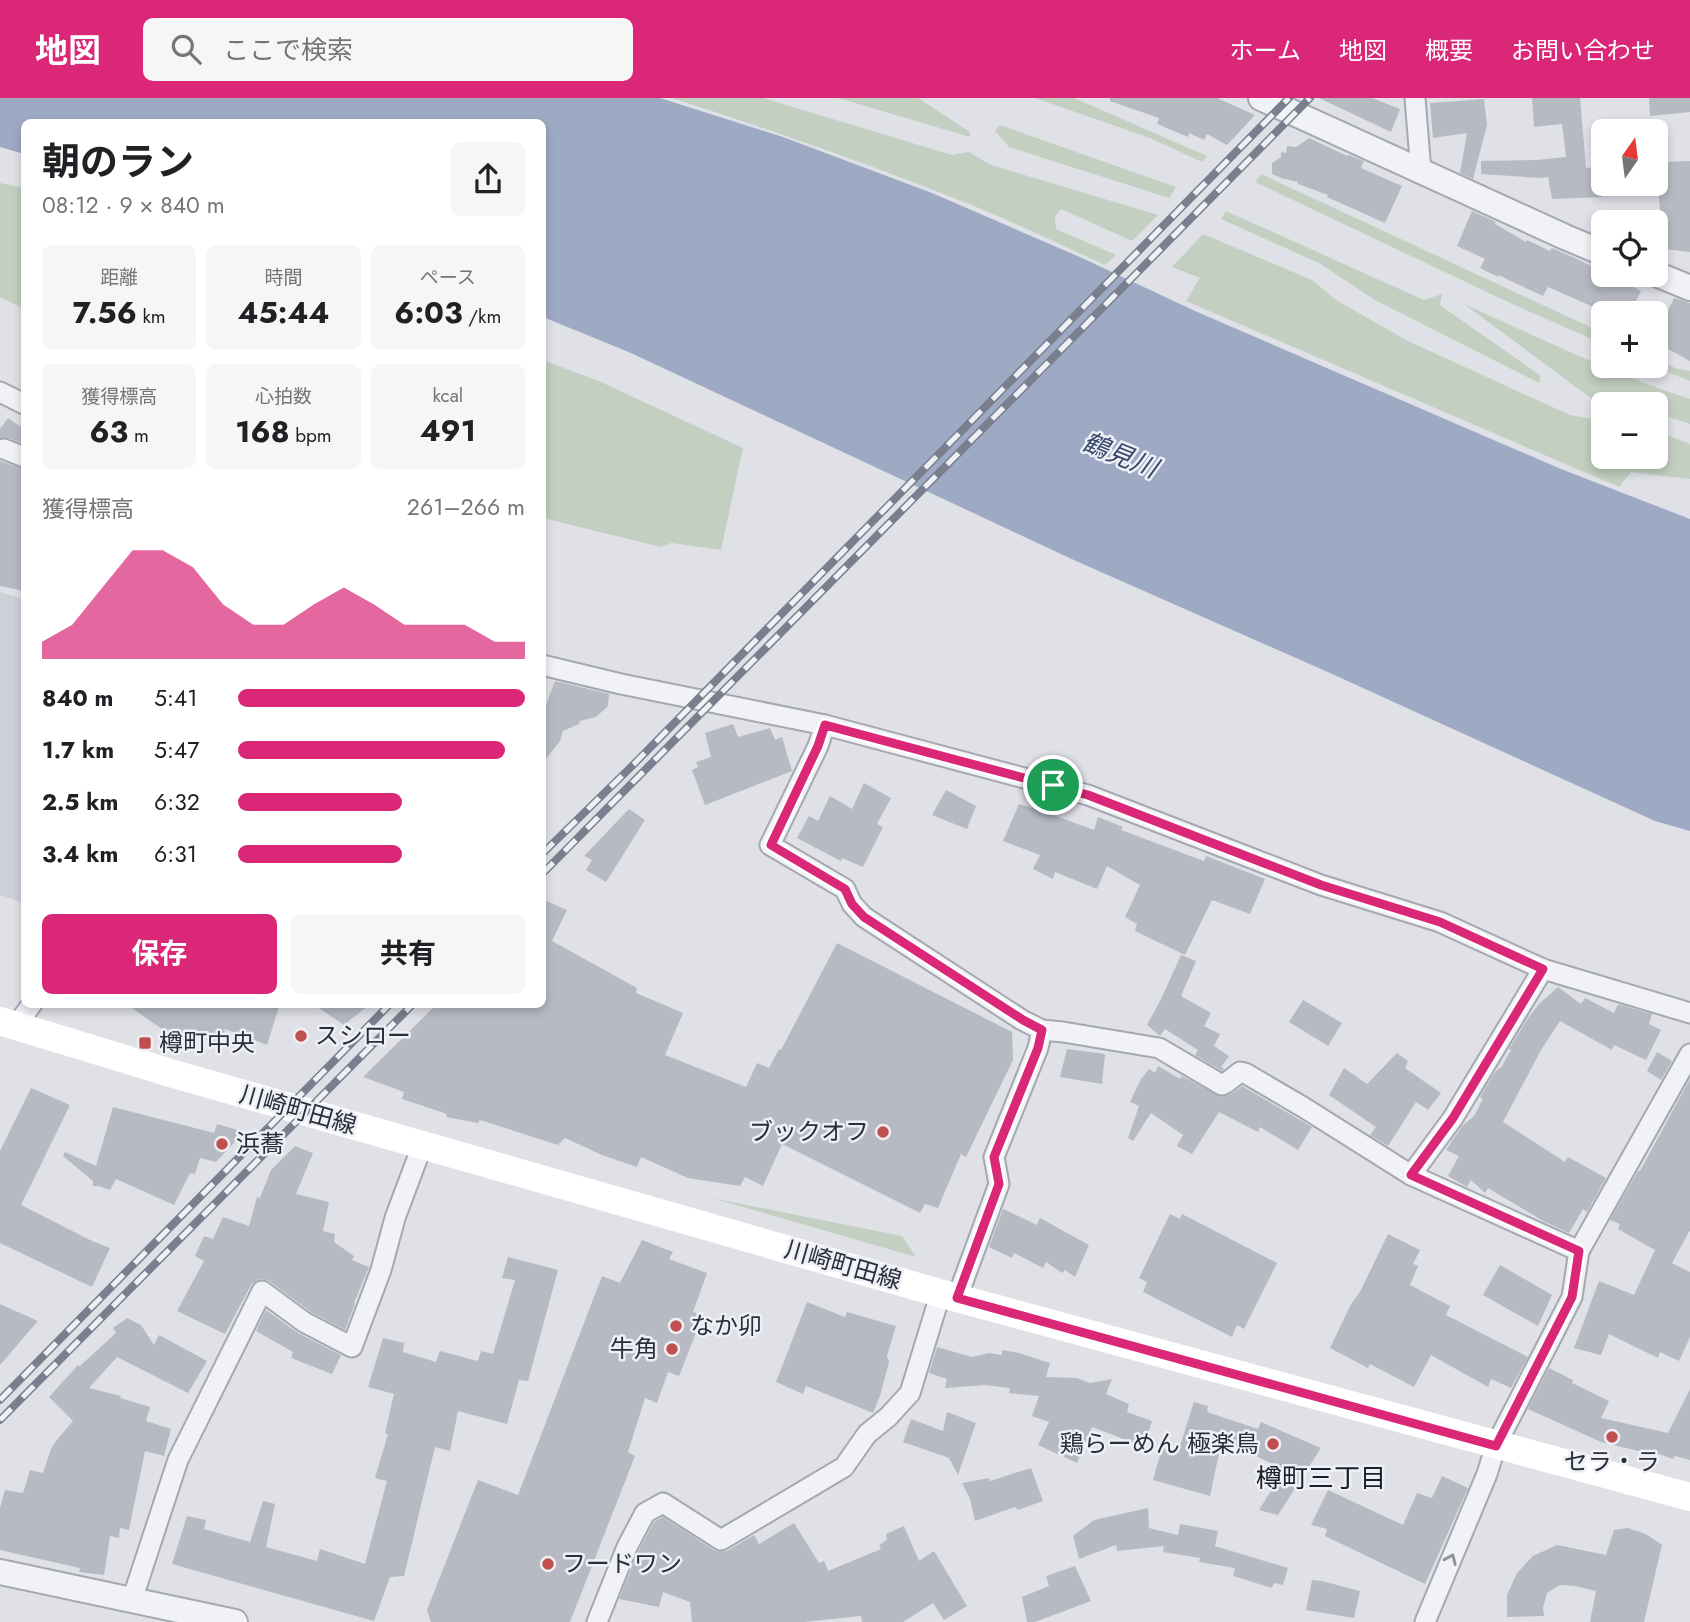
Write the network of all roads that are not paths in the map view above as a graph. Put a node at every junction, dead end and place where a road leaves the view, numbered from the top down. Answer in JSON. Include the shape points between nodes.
{"nodes":[{"id":1,"x":1261,"y":98,"type":"edge"},
{"id":2,"x":1415,"y":98,"type":"edge"},
{"id":3,"x":1421,"y":172,"type":"junction"},
{"id":4,"x":1591,"y":248,"type":"edge"},
{"id":5,"x":1668,"y":279,"type":"edge"},
{"id":6,"x":1690,"y":288,"type":"edge"},
{"id":7,"x":0,"y":391,"type":"edge"},
{"id":8,"x":21,"y":402,"type":"edge"},
{"id":9,"x":4,"y":449,"type":"dead end"},
{"id":10,"x":21,"y":456,"type":"edge"},
{"id":11,"x":546,"y":666,"type":"edge"},
{"id":12,"x":825,"y":725,"type":"junction"},
{"id":13,"x":1543,"y":969,"type":"junction"},
{"id":14,"x":1690,"y":1013,"type":"edge"},
{"id":15,"x":10,"y":1020,"type":"edge"},
{"id":16,"x":1042,"y":1030,"type":"junction"},
{"id":17,"x":1690,"y":1054,"type":"edge"},
{"id":18,"x":422,"y":1146,"type":"junction"},
{"id":19,"x":1411,"y":1175,"type":"junction"},
{"id":20,"x":1579,"y":1251,"type":"junction"},
{"id":21,"x":949,"y":1295,"type":"junction"},
{"id":22,"x":1496,"y":1446,"type":"junction"},
{"id":23,"x":1690,"y":1497,"type":"edge"},
{"id":24,"x":0,"y":1572,"type":"edge"},
{"id":25,"x":132,"y":1600,"type":"junction"},
{"id":26,"x":233,"y":1622,"type":"edge"},
{"id":27,"x":597,"y":1622,"type":"edge"},
{"id":28,"x":1425,"y":1622,"type":"edge"}],
"edges":[{"from":1,"to":3,"type":"street"},
{"from":2,"to":3,"type":"street"},
{"from":3,"to":4,"type":"street"},
{"from":5,"to":6,"type":"street"},
{"from":7,"to":8,"type":"street"},
{"from":9,"to":10,"type":"street"},
{"from":11,"to":12,"type":"street"},
{"from":12,"to":13,"type":"street","via":[[1088,795],[1321,885],[1440,922]]},
{"from":12,"to":16,"type":"street","via":[[771,845],[845,889],[864,917]]},
{"from":13,"to":14,"type":"street"},
{"from":13,"to":19,"type":"street","via":[[1453,1118]]},
{"from":15,"to":18,"type":"main road","name":"川崎町田線","via":[[174,1074]]},
{"from":16,"to":19,"type":"street","via":[[1158,1048],[1222,1085],[1245,1073]]},
{"from":16,"to":21,"type":"street","via":[[994,1157],[999,1184]]},
{"from":17,"to":20,"type":"street"},
{"from":18,"to":21,"type":"main road","name":"川崎町田線"},
{"from":18,"to":25,"type":"street","via":[[352,1347],[304,1322],[262,1291],[178,1460]]},
{"from":19,"to":20,"type":"street"},
{"from":20,"to":22,"type":"street","via":[[1572,1297]]},
{"from":21,"to":22,"type":"main road","name":"川崎町田線"},
{"from":21,"to":27,"type":"street","via":[[910,1393],[867,1434],[844,1467],[721,1540],[663,1503],[645,1513]]},
{"from":22,"to":23,"type":"main road","name":"川崎町田線"},
{"from":28,"to":22,"type":"street","one_way":true},
{"from":24,"to":25,"type":"street"},
{"from":25,"to":26,"type":"street"}]}
